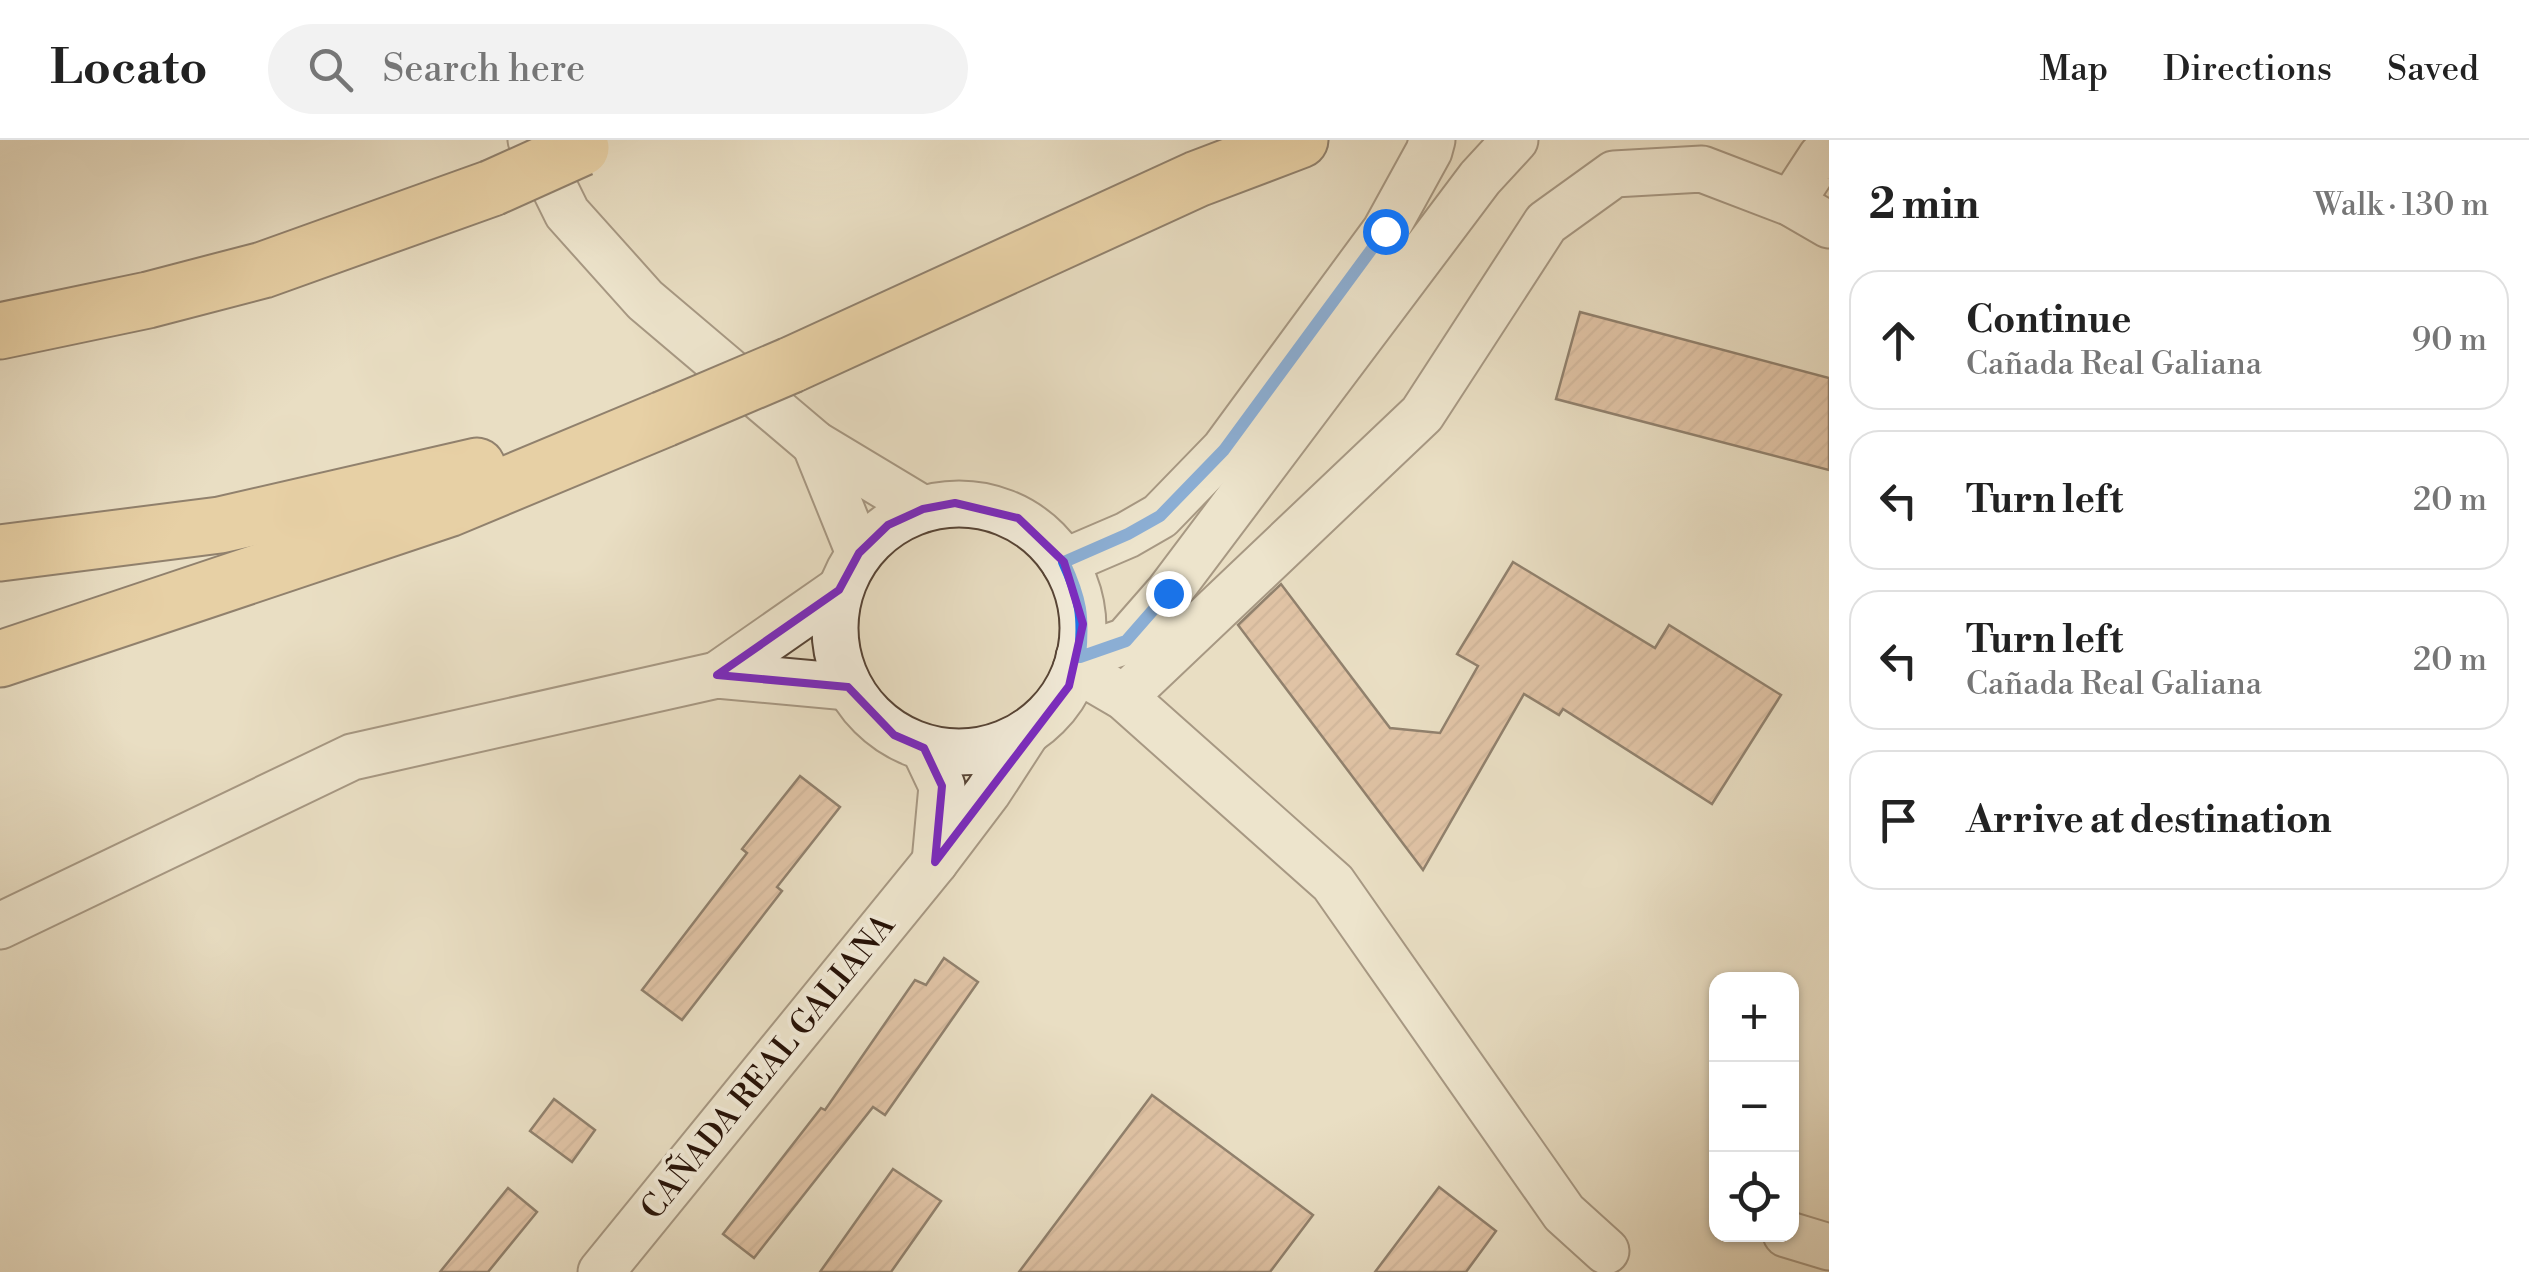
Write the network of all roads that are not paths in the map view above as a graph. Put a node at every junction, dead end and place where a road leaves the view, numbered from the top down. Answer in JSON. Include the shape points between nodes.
{"nodes":[{"id":1,"x":1300,"y":140,"type":"edge"},
{"id":2,"x":1432,"y":140,"type":"edge"},
{"id":3,"x":1515,"y":140,"type":"edge"},
{"id":4,"x":569,"y":143,"type":"edge"},
{"id":5,"x":1829,"y":156,"type":"edge"},
{"id":6,"x":1810,"y":214,"type":"edge"},
{"id":7,"x":0,"y":330,"type":"edge"},
{"id":8,"x":664,"y":418,"type":"junction"},
{"id":9,"x":815,"y":444,"type":"junction"},
{"id":10,"x":924,"y":509,"type":"junction"},
{"id":11,"x":0,"y":554,"type":"edge"},
{"id":12,"x":1064,"y":562,"type":"junction"},
{"id":13,"x":849,"y":572,"type":"junction"},
{"id":14,"x":0,"y":659,"type":"edge"},
{"id":15,"x":1078,"y":663,"type":"junction"},
{"id":16,"x":717,"y":675,"type":"junction"},
{"id":17,"x":848,"y":688,"type":"junction"},
{"id":18,"x":1124,"y":697,"type":"junction"},
{"id":19,"x":1026,"y":732,"type":"junction"},
{"id":20,"x":924,"y":748,"type":"junction"},
{"id":21,"x":935,"y":862,"type":"junction"},
{"id":22,"x":0,"y":926,"type":"edge"},
{"id":23,"x":1799,"y":1238,"type":"edge"},
{"id":24,"x":1829,"y":1247,"type":"edge"},
{"id":25,"x":1606,"y":1250,"type":"dead end"},
{"id":26,"x":601,"y":1272,"type":"edge"}],
"edges":[{"from":1,"to":8,"type":"highway","bridge":true},
{"from":2,"to":12,"type":"street","via":[[1385,231],[1224,450],[1160,516]]},
{"from":3,"to":15,"type":"street","via":[[1168,593],[1126,641]]},
{"from":4,"to":7,"type":"highway","bridge":true,"via":[[492,188],[263,270]]},
{"from":4,"to":9,"type":"street","via":[[567,214],[645,300]]},
{"from":5,"to":6,"type":"street","via":[[1822,156]]},
{"from":6,"to":18,"type":"street","via":[[1702,169],[1614,174],[1546,223],[1422,414]]},
{"from":8,"to":11,"type":"highway","via":[[220,525]]},
{"from":8,"to":14,"type":"highway","via":[[448,509]]},
{"from":9,"to":10,"type":"street"},
{"from":9,"to":13,"type":"street"},
{"from":10,"to":12,"type":"street","via":[[987,507],[1018,518]]},
{"from":10,"to":13,"type":"street","via":[[888,525]]},
{"from":12,"to":15,"type":"street","via":[[1083,624]]},
{"from":13,"to":16,"type":"street"},
{"from":13,"to":17,"type":"street","via":[[834,640]]},
{"from":15,"to":18,"type":"street"},
{"from":15,"to":19,"type":"street","via":[[1050,712]]},
{"from":16,"to":17,"type":"street"},
{"from":16,"to":22,"type":"street","via":[[352,757]]},
{"from":17,"to":20,"type":"street","via":[[894,735]]},
{"from":18,"to":25,"type":"street","via":[[1333,883],[1564,1212]]},
{"from":19,"to":20,"type":"street","via":[[994,747]]},
{"from":19,"to":21,"type":"street","name":"CAÑADA REAL GALIANA"},
{"from":20,"to":21,"type":"street","via":[[942,786]]},
{"from":21,"to":26,"type":"street","name":"CAÑADA REAL GALIANA"},
{"from":23,"to":24,"type":"street"}]}
